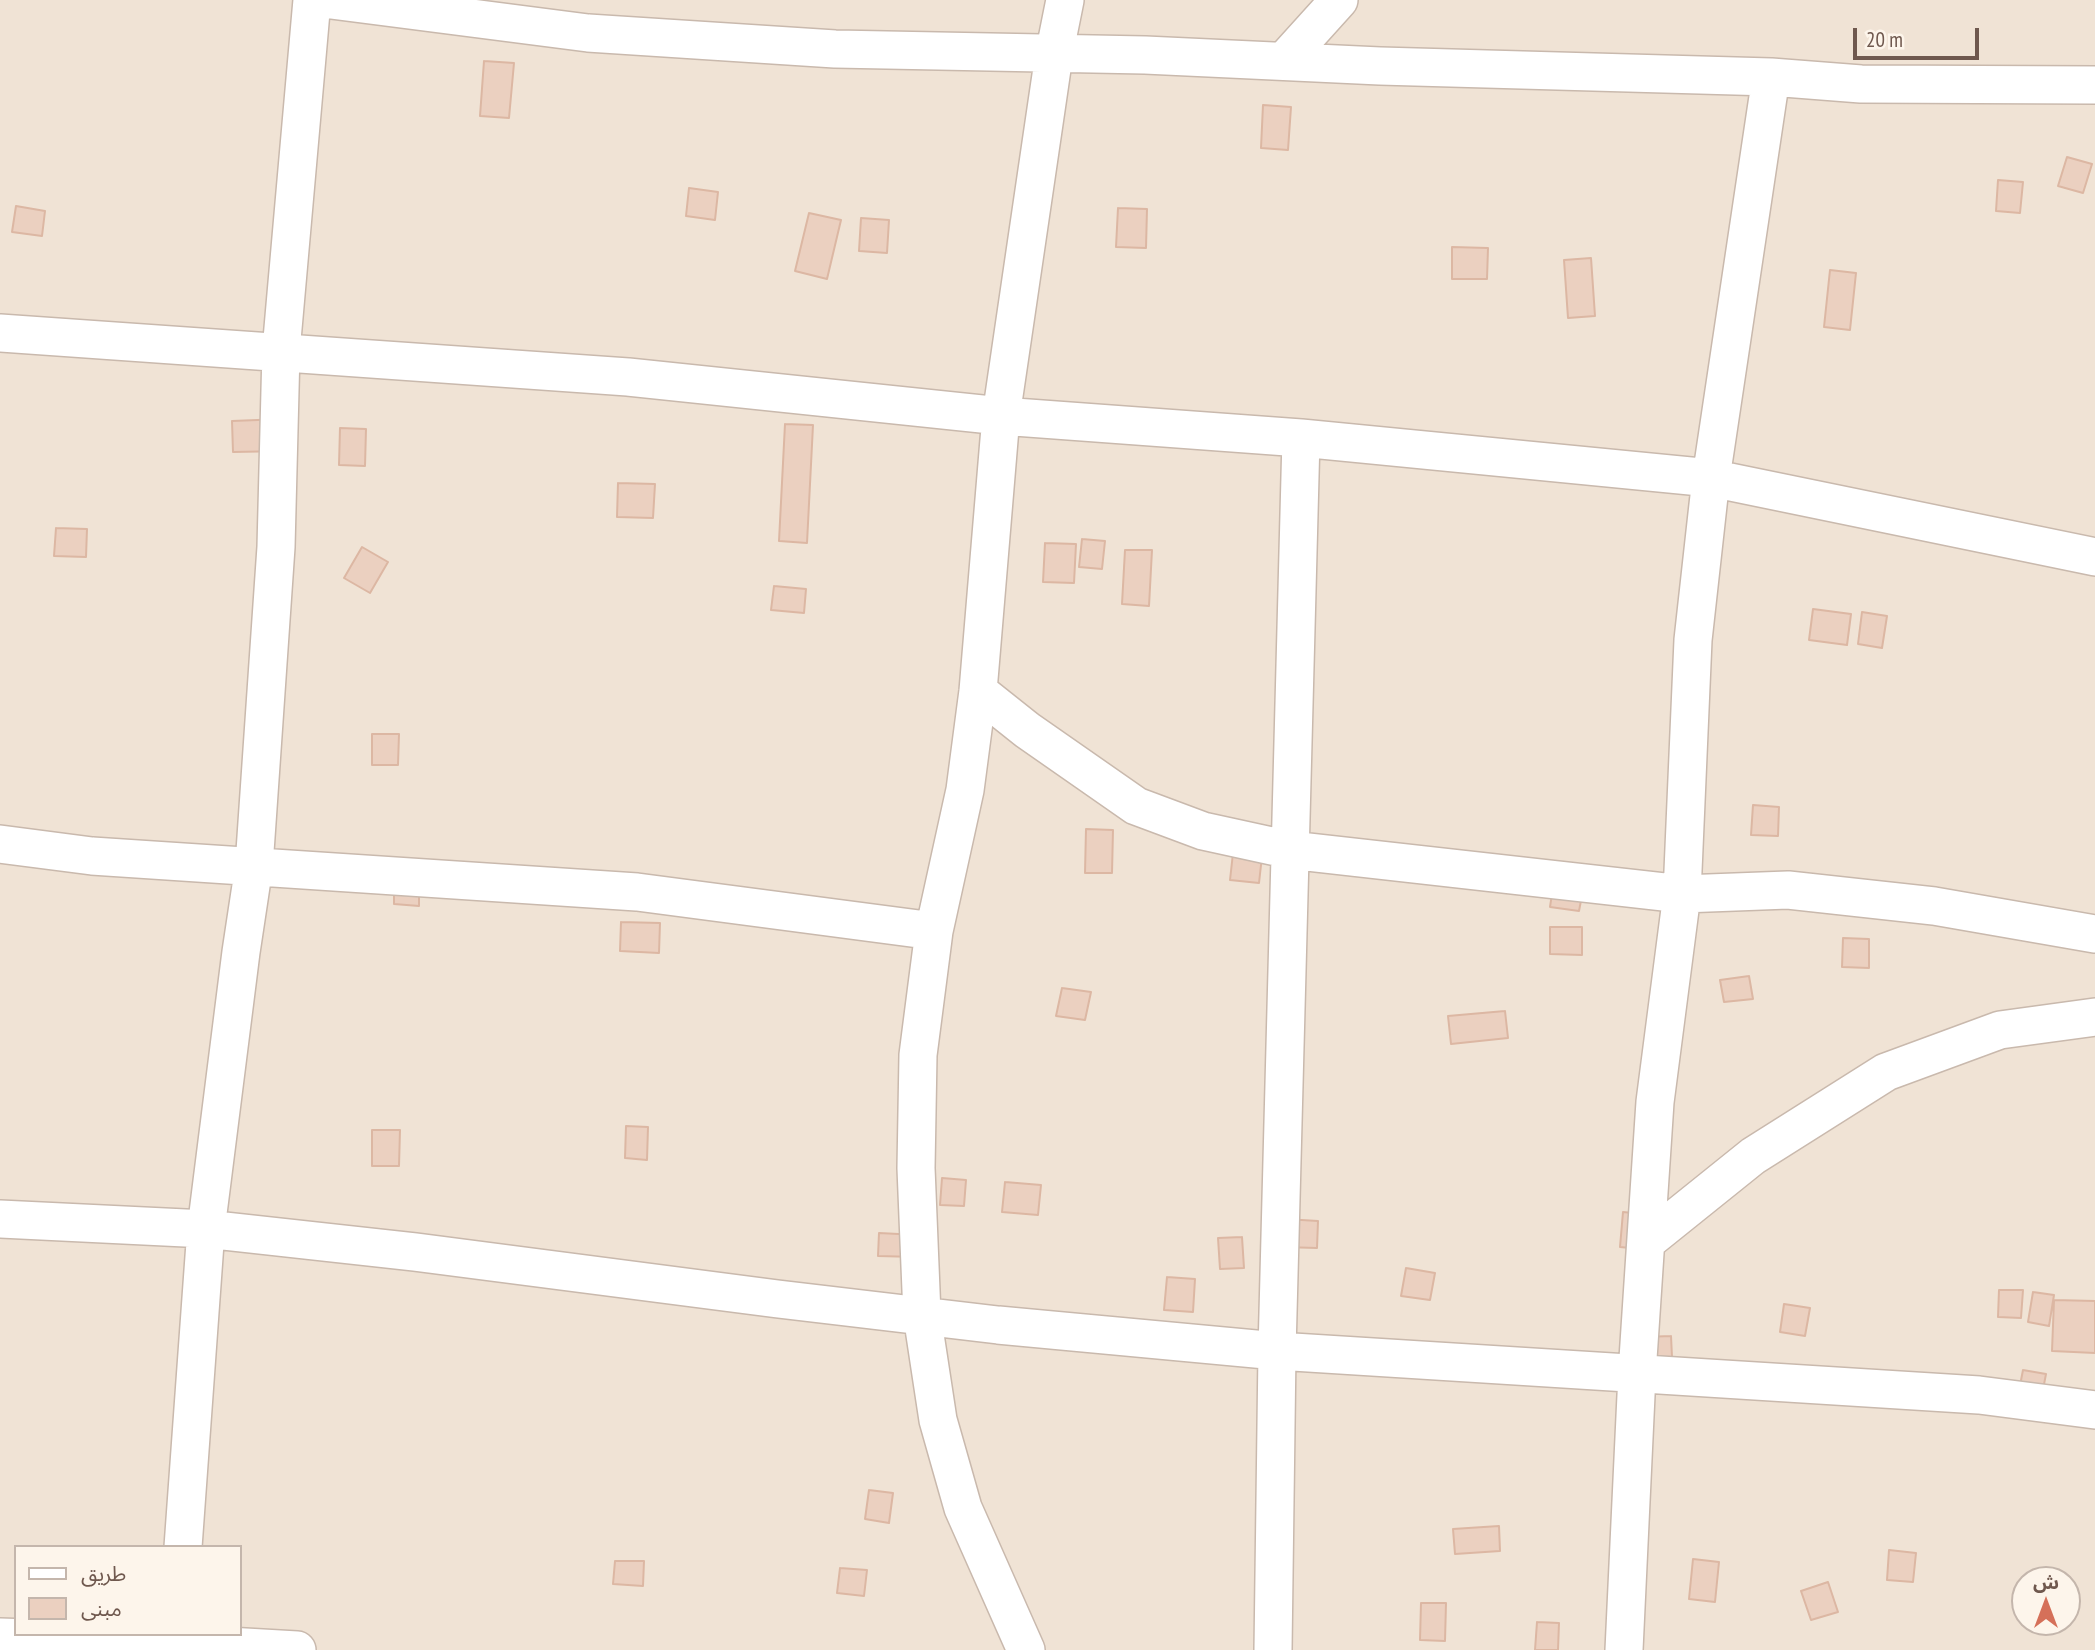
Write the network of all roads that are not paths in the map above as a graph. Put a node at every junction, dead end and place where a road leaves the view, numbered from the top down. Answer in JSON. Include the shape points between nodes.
{"nodes":[{"id":1,"x":312,"y":0,"type":"edge"},
{"id":2,"x":331,"y":0,"type":"edge"},
{"id":3,"x":1065,"y":0,"type":"edge"},
{"id":4,"x":1339,"y":0,"type":"edge"},
{"id":5,"x":1054,"y":55,"type":"junction"},
{"id":6,"x":1284,"y":61,"type":"junction"},
{"id":7,"x":1771,"y":78,"type":"junction"},
{"id":8,"x":2095,"y":85,"type":"edge"},
{"id":9,"x":0,"y":333,"type":"edge"},
{"id":10,"x":281,"y":351,"type":"junction"},
{"id":11,"x":1001,"y":416,"type":"junction"},
{"id":12,"x":1301,"y":438,"type":"junction"},
{"id":13,"x":1711,"y":478,"type":"junction"},
{"id":14,"x":2095,"y":557,"type":"edge"},
{"id":15,"x":978,"y":691,"type":"junction"},
{"id":16,"x":0,"y":844,"type":"edge"},
{"id":17,"x":1290,"y":849,"type":"junction"},
{"id":18,"x":254,"y":866,"type":"junction"},
{"id":19,"x":1682,"y":894,"type":"junction"},
{"id":20,"x":933,"y":931,"type":"junction"},
{"id":21,"x":2095,"y":934,"type":"edge"},
{"id":22,"x":2095,"y":1017,"type":"edge"},
{"id":23,"x":0,"y":1219,"type":"edge"},
{"id":24,"x":206,"y":1229,"type":"junction"},
{"id":25,"x":1646,"y":1242,"type":"junction"},
{"id":26,"x":922,"y":1315,"type":"junction"},
{"id":27,"x":1276,"y":1351,"type":"junction"},
{"id":28,"x":1637,"y":1374,"type":"junction"},
{"id":29,"x":2095,"y":1410,"type":"edge"},
{"id":30,"x":183,"y":1545,"type":"edge"},
{"id":31,"x":0,"y":1637,"type":"edge"},
{"id":32,"x":174,"y":1642,"type":"edge"},
{"id":33,"x":297,"y":1650,"type":"edge"},
{"id":34,"x":1026,"y":1650,"type":"edge"},
{"id":35,"x":1273,"y":1650,"type":"edge"},
{"id":36,"x":1624,"y":1650,"type":"edge"}],
"edges":[{"from":1,"to":10,"type":"street"},
{"from":2,"to":5,"type":"street","via":[[588,33],[835,49]]},
{"from":3,"to":5,"type":"street"},
{"from":4,"to":6,"type":"street"},
{"from":5,"to":6,"type":"street"},
{"from":5,"to":11,"type":"street"},
{"from":6,"to":7,"type":"street"},
{"from":7,"to":8,"type":"street","via":[[1861,85]]},
{"from":7,"to":13,"type":"street"},
{"from":9,"to":10,"type":"street"},
{"from":10,"to":11,"type":"street","via":[[628,377]]},
{"from":10,"to":18,"type":"street","via":[[276,547]]},
{"from":11,"to":12,"type":"street"},
{"from":11,"to":15,"type":"street"},
{"from":12,"to":13,"type":"street"},
{"from":12,"to":17,"type":"street"},
{"from":13,"to":14,"type":"street"},
{"from":13,"to":19,"type":"street","via":[[1693,640]]},
{"from":15,"to":17,"type":"street","via":[[1136,806],[1203,831]]},
{"from":15,"to":20,"type":"street","via":[[965,790]]},
{"from":16,"to":18,"type":"street","via":[[92,856]]},
{"from":17,"to":19,"type":"street"},
{"from":17,"to":27,"type":"street"},
{"from":18,"to":20,"type":"street","via":[[637,892]]},
{"from":18,"to":24,"type":"street"},
{"from":19,"to":21,"type":"street","via":[[1788,890],[1934,906]]},
{"from":19,"to":25,"type":"street","via":[[1655,1102]]},
{"from":20,"to":26,"type":"street","via":[[918,1055],[916,1168]]},
{"from":22,"to":25,"type":"street","via":[[2000,1030],[1886,1072],[1753,1156]]},
{"from":23,"to":24,"type":"street"},
{"from":24,"to":26,"type":"street"},
{"from":24,"to":30,"type":"street"},
{"from":25,"to":28,"type":"street"},
{"from":26,"to":27,"type":"street"},
{"from":26,"to":34,"type":"street","via":[[938,1420],[963,1508]]},
{"from":27,"to":28,"type":"street"},
{"from":27,"to":35,"type":"street"},
{"from":28,"to":29,"type":"street","via":[[1979,1395]]},
{"from":28,"to":36,"type":"street"},
{"from":31,"to":32,"type":"street"},
{"from":32,"to":33,"type":"street"}]}
